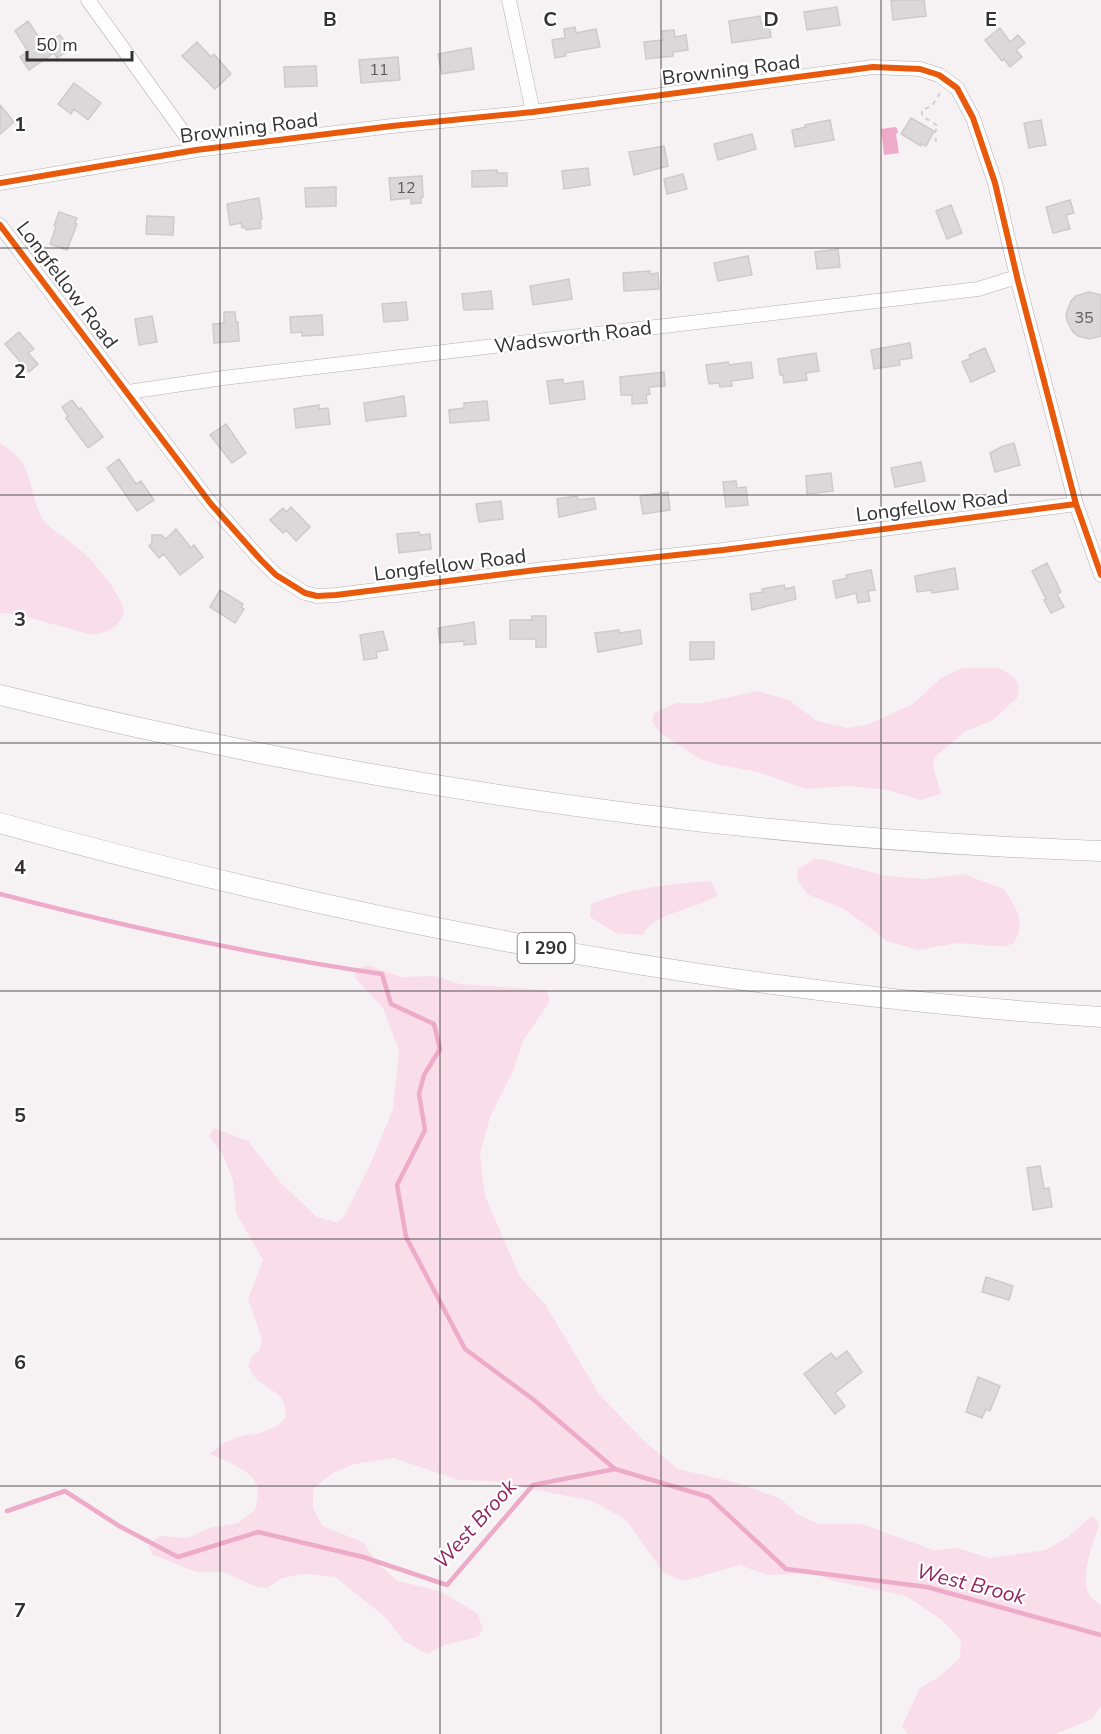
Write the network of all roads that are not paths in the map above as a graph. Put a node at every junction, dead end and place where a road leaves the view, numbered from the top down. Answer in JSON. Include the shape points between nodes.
{"nodes":[{"id":1,"x":88,"y":0,"type":"edge"},
{"id":2,"x":509,"y":0,"type":"edge"},
{"id":3,"x":533,"y":112,"type":"junction"},
{"id":4,"x":196,"y":150,"type":"junction"},
{"id":5,"x":0,"y":183,"type":"edge"},
{"id":6,"x":0,"y":225,"type":"edge"},
{"id":7,"x":1017,"y":277,"type":"junction"},
{"id":8,"x":128,"y":392,"type":"junction"},
{"id":9,"x":1076,"y":504,"type":"junction"},
{"id":10,"x":1101,"y":575,"type":"edge"},
{"id":11,"x":0,"y":695,"type":"edge"},
{"id":12,"x":0,"y":823,"type":"edge"},
{"id":13,"x":1101,"y":851,"type":"edge"},
{"id":14,"x":1101,"y":1017,"type":"edge"}],
"edges":[{"from":1,"to":4,"type":"street"},
{"from":2,"to":3,"type":"street"},
{"from":3,"to":4,"type":"street","name":"Browning Road"},
{"from":3,"to":7,"type":"street","name":"Browning Road","via":[[873,68],[933,72],[957,88],[978,129]]},
{"from":4,"to":5,"type":"street","name":"Browning Road"},
{"from":6,"to":8,"type":"street","name":"Longfellow Road"},
{"from":7,"to":8,"type":"street","name":"Wadsworth Road","via":[[978,289]]},
{"from":7,"to":9,"type":"street","name":"Browning Road"},
{"from":8,"to":9,"type":"street","name":"Longfellow Road","via":[[211,504],[261,560],[282,579],[311,595],[344,595],[723,550]]},
{"from":9,"to":10,"type":"street","name":"Browning Road"},
{"from":11,"to":13,"type":"highway","via":[[283,759],[585,808],[802,833]]},
{"from":12,"to":14,"type":"highway","number":"I 290","via":[[233,884],[572,953],[811,990]]}]}
